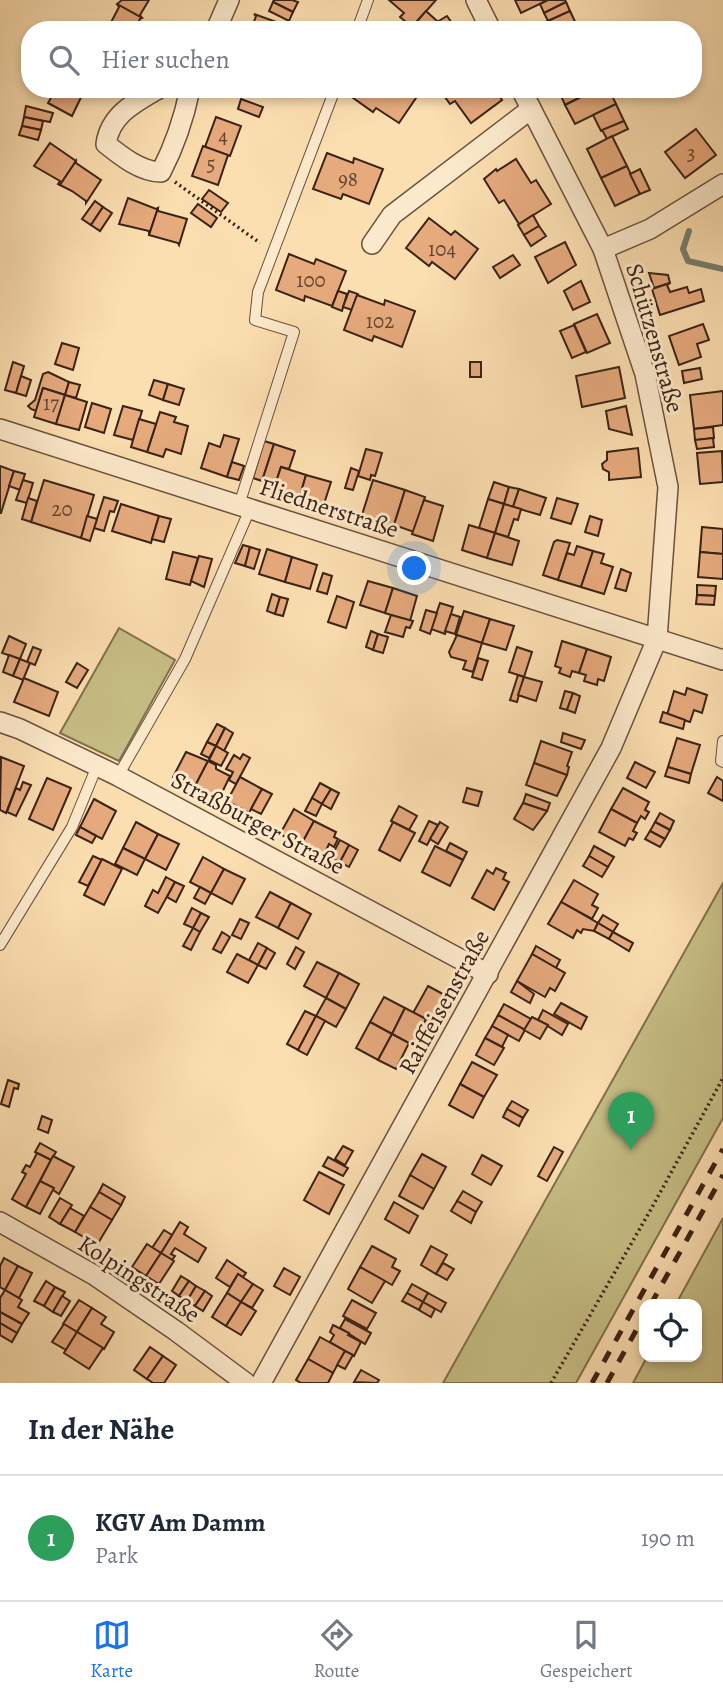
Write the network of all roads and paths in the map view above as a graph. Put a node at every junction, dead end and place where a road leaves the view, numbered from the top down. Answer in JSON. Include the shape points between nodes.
{"nodes":[{"id":1,"x":229,"y":0,"type":"edge"},
{"id":2,"x":368,"y":0,"type":"edge"},
{"id":3,"x":476,"y":0,"type":"edge"},
{"id":4,"x":220,"y":21,"type":"edge"},
{"id":5,"x":360,"y":21,"type":"edge"},
{"id":6,"x":486,"y":21,"type":"edge"},
{"id":7,"x":142,"y":98,"type":"edge"},
{"id":8,"x":188,"y":98,"type":"edge"},
{"id":9,"x":332,"y":98,"type":"edge"},
{"id":10,"x":526,"y":98,"type":"edge"},
{"id":11,"x":531,"y":108,"type":"junction"},
{"id":12,"x":161,"y":172,"type":"junction"},
{"id":13,"x":723,"y":184,"type":"edge"},
{"id":14,"x":372,"y":244,"type":"dead end"},
{"id":15,"x":603,"y":249,"type":"junction"},
{"id":16,"x":273,"y":253,"type":"junction"},
{"id":17,"x":0,"y":429,"type":"edge"},
{"id":18,"x":245,"y":507,"type":"junction"},
{"id":19,"x":657,"y":639,"type":"junction"},
{"id":20,"x":723,"y":660,"type":"edge"},
{"id":21,"x":0,"y":722,"type":"edge"},
{"id":22,"x":723,"y":741,"type":"edge"},
{"id":23,"x":723,"y":762,"type":"edge"},
{"id":24,"x":97,"y":766,"type":"junction"},
{"id":25,"x":118,"y":776,"type":"junction"},
{"id":26,"x":0,"y":945,"type":"edge"},
{"id":27,"x":488,"y":974,"type":"junction"},
{"id":28,"x":723,"y":1078,"type":"edge"},
{"id":29,"x":0,"y":1222,"type":"edge"},
{"id":30,"x":246,"y":1383,"type":"edge"},
{"id":31,"x":261,"y":1383,"type":"edge"},
{"id":32,"x":551,"y":1383,"type":"edge"}],
"edges":[{"from":1,"to":4,"type":"street"},
{"from":2,"to":5,"type":"lane"},
{"from":3,"to":6,"type":"street"},
{"from":7,"to":12,"type":"street","via":[[114,120],[106,144],[143,168]]},
{"from":8,"to":12,"type":"street"},
{"from":9,"to":16,"type":"lane"},
{"from":10,"to":11,"type":"street","name":"Schützenstraße"},
{"from":11,"to":14,"type":"street","via":[[393,215]]},
{"from":11,"to":15,"type":"street","name":"Schützenstraße"},
{"from":12,"to":16,"type":"path"},
{"from":13,"to":15,"type":"street","via":[[650,229]]},
{"from":15,"to":19,"type":"street","name":"Schützenstraße","via":[[645,374],[668,487]]},
{"from":16,"to":18,"type":"lane","via":[[258,292],[256,320],[294,332]]},
{"from":17,"to":18,"type":"street","name":"Fliednerstraße"},
{"from":18,"to":19,"type":"street","name":"Fliednerstraße"},
{"from":18,"to":25,"type":"lane","via":[[185,659]]},
{"from":19,"to":20,"type":"street","name":"Fliednerstraße"},
{"from":19,"to":27,"type":"street","name":"Raiffeisenstraße","via":[[611,748]]},
{"from":21,"to":24,"type":"street","name":"Straßburger Straße"},
{"from":22,"to":23,"type":"lane"},
{"from":24,"to":25,"type":"street","name":"Straßburger Straße"},
{"from":24,"to":26,"type":"lane","via":[[72,827]]},
{"from":25,"to":27,"type":"street","name":"Straßburger Straße"},
{"from":27,"to":31,"type":"street","name":"Raiffeisenstraße"},
{"from":28,"to":32,"type":"path"},
{"from":29,"to":30,"type":"street","name":"Kolpingstraße","via":[[94,1275]]}]}
